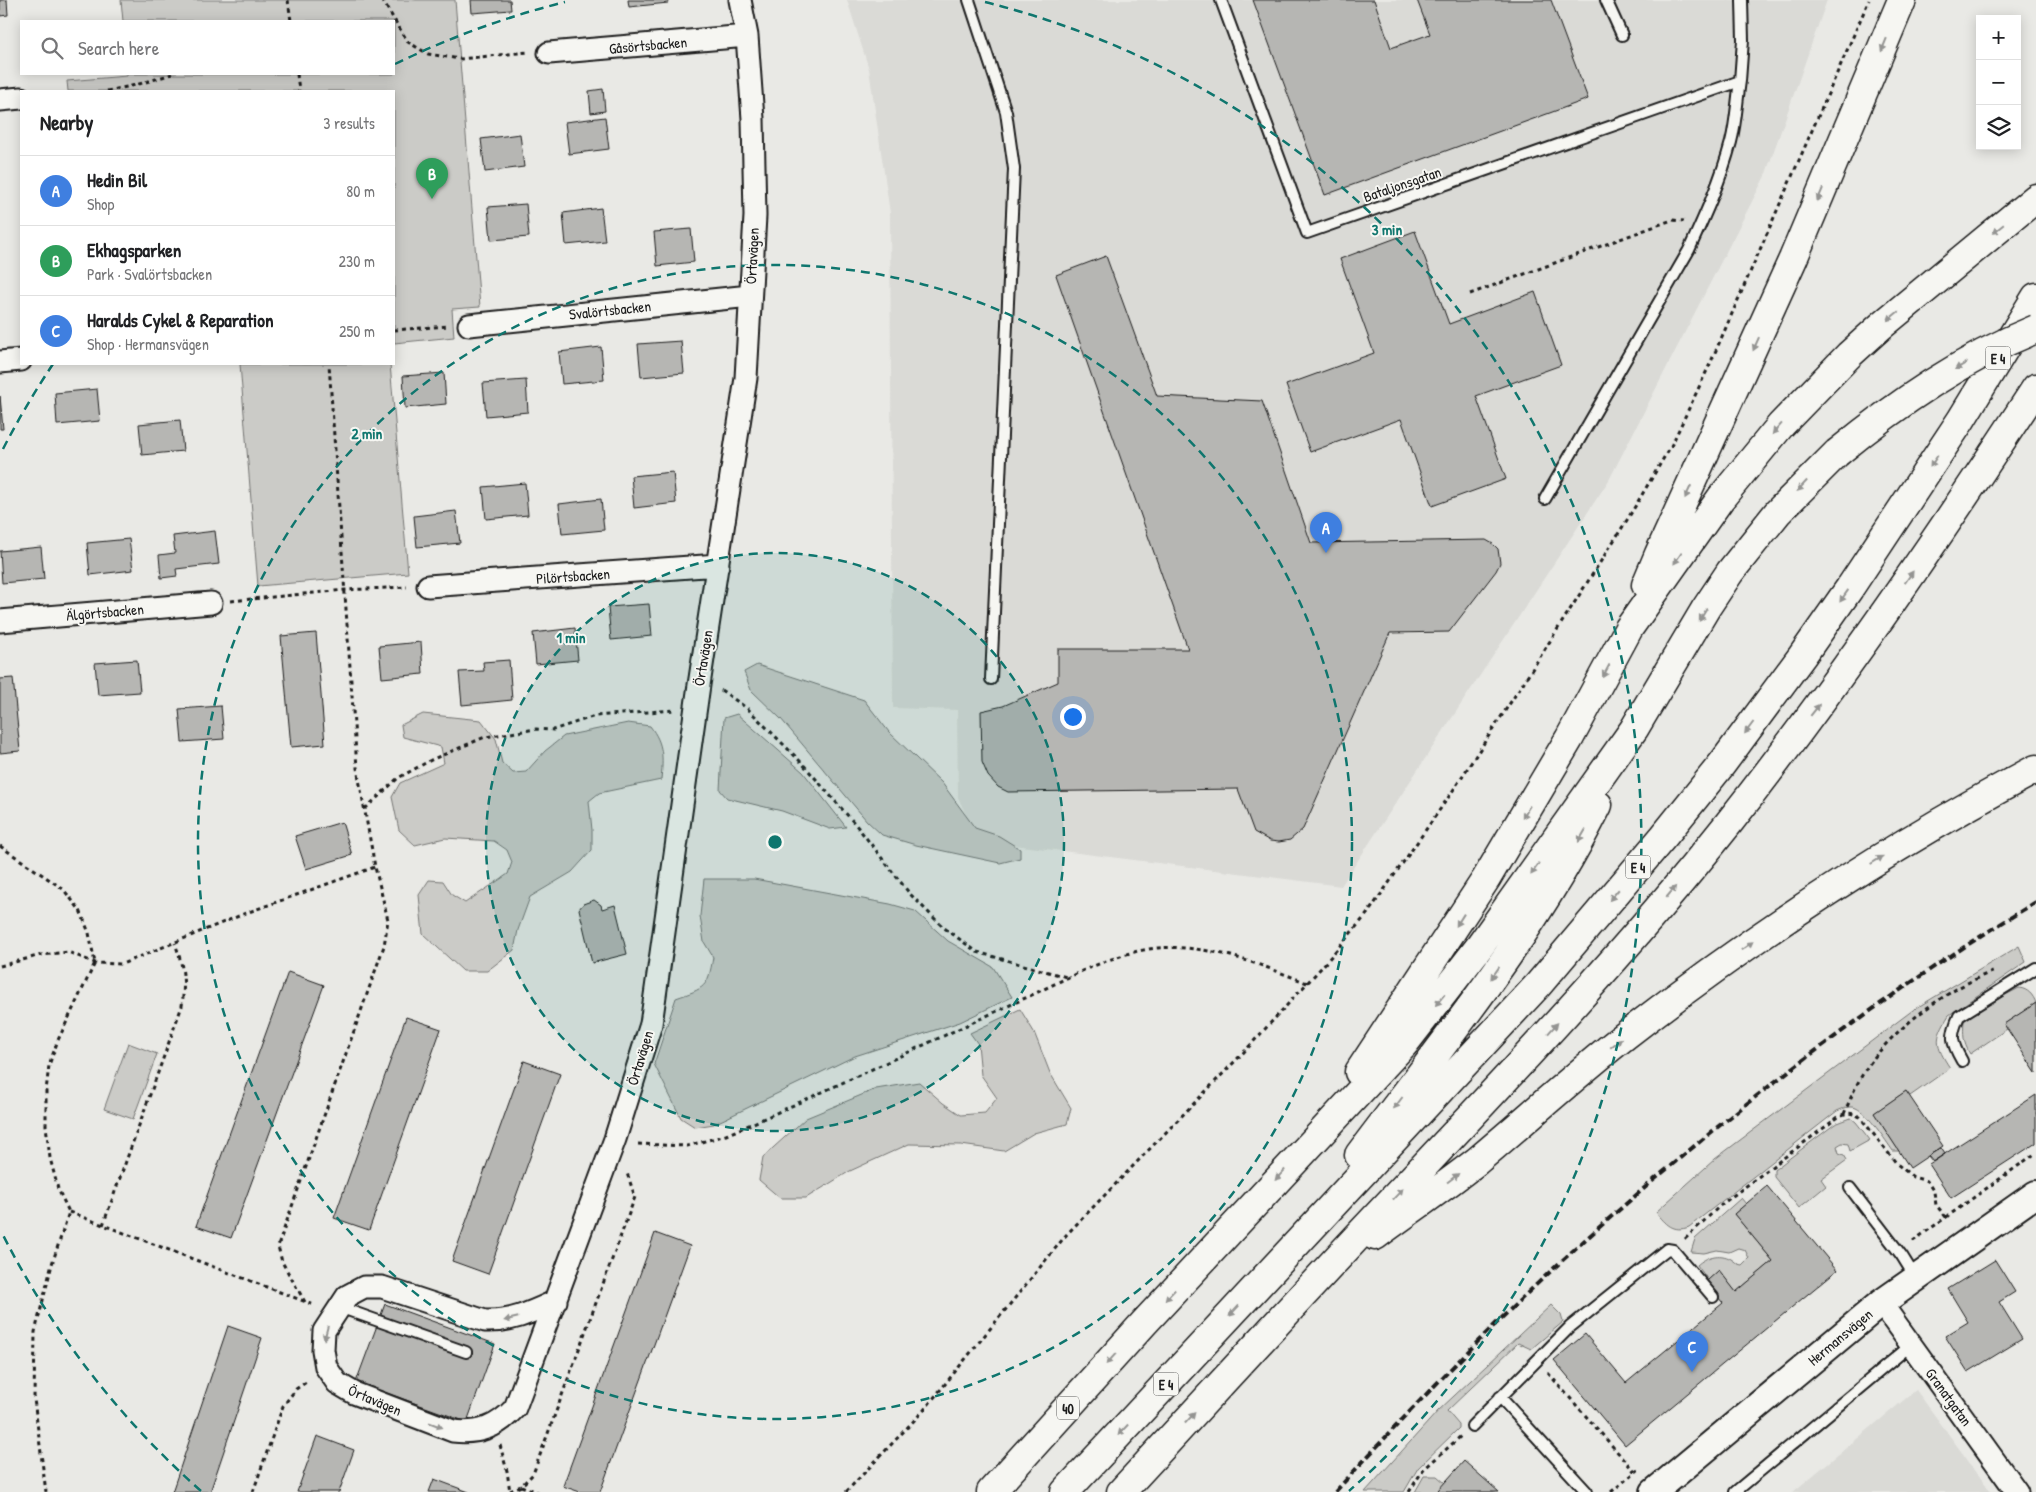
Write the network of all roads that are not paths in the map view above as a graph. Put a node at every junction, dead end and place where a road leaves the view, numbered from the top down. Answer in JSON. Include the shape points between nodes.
{"nodes":[{"id":1,"x":740,"y":0,"type":"edge"},
{"id":2,"x":969,"y":0,"type":"edge"},
{"id":3,"x":1221,"y":0,"type":"edge"},
{"id":4,"x":1606,"y":0,"type":"edge"},
{"id":5,"x":1742,"y":0,"type":"edge"},
{"id":6,"x":1902,"y":0,"type":"edge"},
{"id":7,"x":747,"y":36,"type":"junction"},
{"id":8,"x":1622,"y":36,"type":"dead end"},
{"id":9,"x":549,"y":53,"type":"road end"},
{"id":10,"x":1740,"y":81,"type":"junction"},
{"id":11,"x":20,"y":98,"type":"edge"},
{"id":12,"x":0,"y":100,"type":"edge"},
{"id":13,"x":2036,"y":198,"type":"edge"},
{"id":14,"x":750,"y":296,"type":"junction"},
{"id":15,"x":2036,"y":296,"type":"edge"},
{"id":16,"x":469,"y":325,"type":"road end"},
{"id":17,"x":2036,"y":329,"type":"edge"},
{"id":18,"x":20,"y":360,"type":"edge"},
{"id":19,"x":0,"y":362,"type":"edge"},
{"id":20,"x":2036,"y":388,"type":"edge"},
{"id":21,"x":1545,"y":499,"type":"dead end"},
{"id":22,"x":718,"y":565,"type":"junction"},
{"id":23,"x":428,"y":586,"type":"road end"},
{"id":24,"x":211,"y":603,"type":"road end"},
{"id":25,"x":0,"y":621,"type":"edge"},
{"id":26,"x":1629,"y":628,"type":"junction"},
{"id":27,"x":991,"y":679,"type":"dead end"},
{"id":28,"x":1634,"y":729,"type":"junction"},
{"id":29,"x":2036,"y":769,"type":"edge"},
{"id":30,"x":2036,"y":968,"type":"edge"},
{"id":31,"x":1962,"y":1061,"type":"dead end"},
{"id":32,"x":1313,"y":1140,"type":"junction"},
{"id":33,"x":1850,"y":1188,"type":"dead end"},
{"id":34,"x":2036,"y":1194,"type":"edge"},
{"id":35,"x":1267,"y":1275,"type":"junction"},
{"id":36,"x":1916,"y":1278,"type":"junction"},
{"id":37,"x":1316,"y":1281,"type":"junction"},
{"id":38,"x":1713,"y":1297,"type":"dead end"},
{"id":39,"x":556,"y":1301,"type":"junction"},
{"id":40,"x":1881,"y":1303,"type":"junction"},
{"id":41,"x":337,"y":1310,"type":"junction"},
{"id":42,"x":1911,"y":1345,"type":"junction"},
{"id":43,"x":466,"y":1352,"type":"dead end"},
{"id":44,"x":1500,"y":1397,"type":"junction"},
{"id":45,"x":1472,"y":1426,"type":"road end"},
{"id":46,"x":991,"y":1492,"type":"edge"},
{"id":47,"x":1065,"y":1492,"type":"edge"},
{"id":48,"x":1121,"y":1492,"type":"edge"},
{"id":49,"x":1587,"y":1492,"type":"edge"},
{"id":50,"x":1654,"y":1492,"type":"edge"},
{"id":51,"x":1735,"y":1492,"type":"edge"},
{"id":52,"x":2017,"y":1492,"type":"edge"}],
"edges":[{"from":1,"to":7,"type":"street","name":"Örtavägen"},
{"from":2,"to":27,"type":"lane","via":[[1006,112],[1014,169]]},
{"from":3,"to":10,"type":"lane","name":"Bataljonsgatan","via":[[1307,232]]},
{"from":4,"to":8,"type":"lane"},
{"from":5,"to":10,"type":"lane"},
{"from":6,"to":26,"type":"highway","one_way":true,"via":[[1794,258],[1659,554]]},
{"from":7,"to":9,"type":"street","name":"Gåsörtsbacken"},
{"from":7,"to":14,"type":"street","name":"Örtavägen","via":[[753,118],[754,216]]},
{"from":10,"to":21,"type":"lane","via":[[1732,141],[1702,222]]},
{"from":11,"to":12,"type":"street"},
{"from":13,"to":26,"type":"highway","one_way":true,"via":[[1881,326],[1809,395],[1721,498]]},
{"from":14,"to":16,"type":"street","name":"Svalörtsbacken"},
{"from":14,"to":22,"type":"street","name":"Örtavägen","via":[[746,378]]},
{"from":15,"to":35,"type":"highway","number":"E 4","one_way":true,"via":[[1961,420],[1849,589],[1722,764],[1538,985]]},
{"from":17,"to":28,"type":"highway","one_way":true,"bridge":true,"via":[[1996,347],[1904,400],[1837,453],[1778,512],[1730,572]]},
{"from":18,"to":19,"type":"street"},
{"from":37,"to":20,"type":"highway","one_way":true,"via":[[1533,1050],[1726,826],[1829,692]]},
{"from":22,"to":23,"type":"street","name":"Pilörtsbacken"},
{"from":22,"to":39,"type":"street","name":"Örtavägen","via":[[651,1024],[615,1139]]},
{"from":24,"to":25,"type":"street","name":"Älgörtsbacken"},
{"from":26,"to":32,"type":"highway","one_way":true,"via":[[1569,739],[1486,879]]},
{"from":28,"to":32,"type":"highway","one_way":true,"via":[[1442,998],[1404,1044]]},
{"from":28,"to":35,"type":"highway","one_way":true,"via":[[1586,829],[1507,957],[1442,1048]]},
{"from":37,"to":29,"type":"highway","one_way":true,"via":[[1476,1161],[1626,1035],[1706,975],[1883,857]]},
{"from":30,"to":31,"type":"lane","via":[[1959,1016],[1952,1038]]},
{"from":32,"to":46,"type":"highway","number":"40","one_way":true},
{"from":33,"to":36,"type":"lane"},
{"from":34,"to":36,"type":"street","name":"Hermansvägen"},
{"from":35,"to":47,"type":"highway","number":"E 4","one_way":true},
{"from":36,"to":40,"type":"street","name":"Hermansvägen"},
{"from":48,"to":37,"type":"highway","one_way":true},
{"from":38,"to":44,"type":"lane","via":[[1673,1250],[1667,1249],[1570,1328]]},
{"from":39,"to":41,"type":"street","one_way":true,"via":[[523,1316],[485,1321],[382,1287],[364,1287],[347,1296]]},
{"from":41,"to":39,"type":"street","name":"Örtavägen","one_way":true,"via":[[324,1331],[323,1350],[326,1367],[338,1383],[354,1394],[466,1433],[503,1421],[515,1408]]},
{"from":40,"to":42,"type":"street","name":"Granatgatan"},
{"from":40,"to":50,"type":"street","name":"Hermansvägen"},
{"from":41,"to":43,"type":"lane"},
{"from":42,"to":51,"type":"lane"},
{"from":42,"to":52,"type":"street","name":"Granatgatan"},
{"from":44,"to":45,"type":"lane"},
{"from":44,"to":49,"type":"lane"}]}
